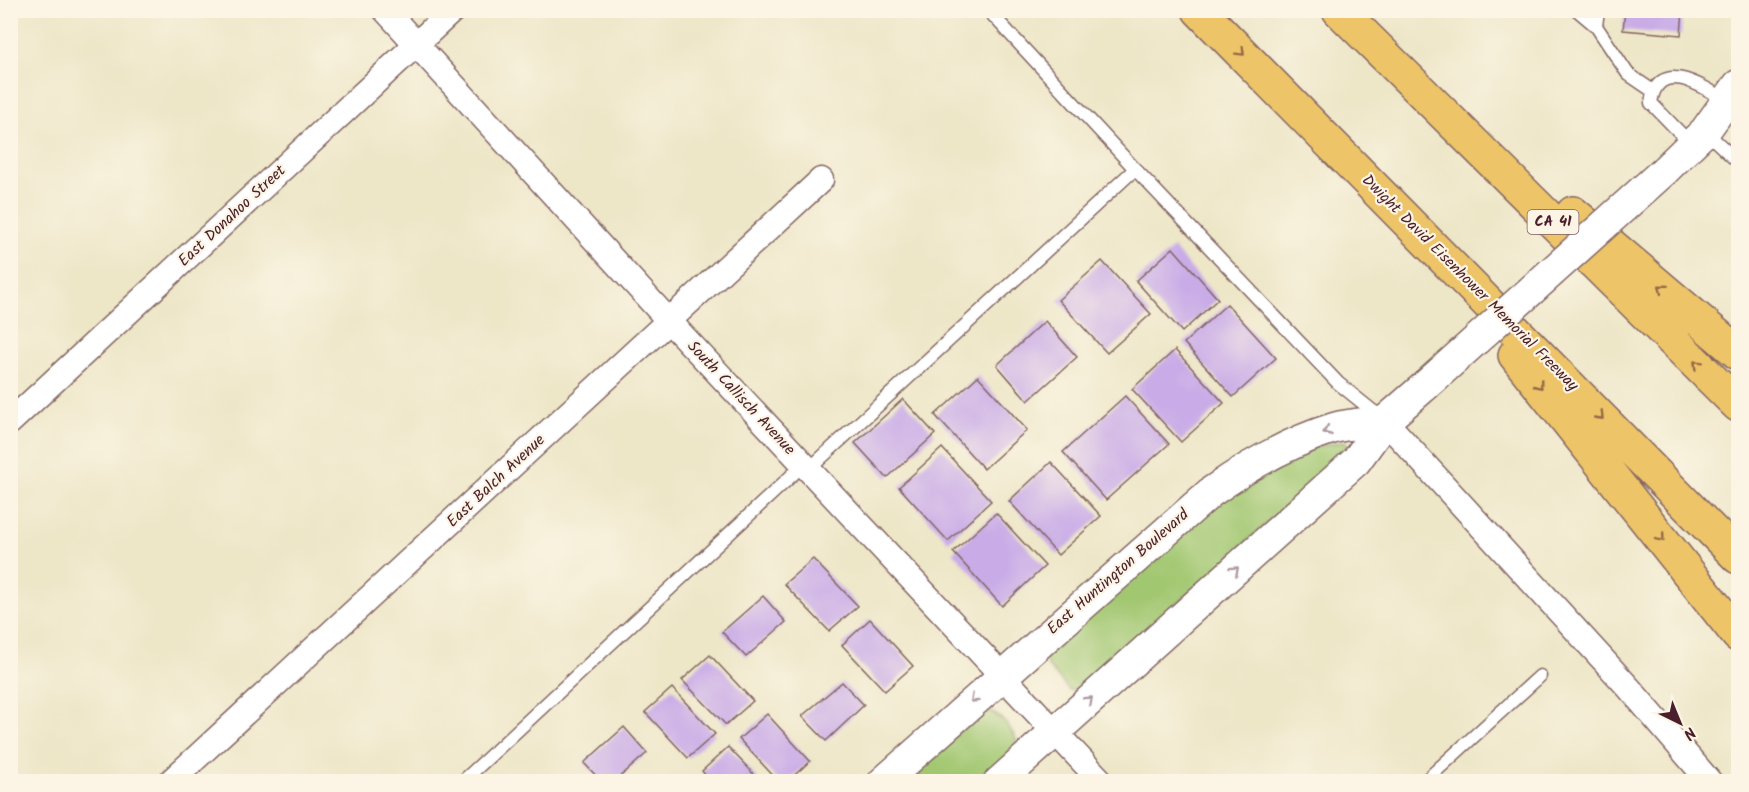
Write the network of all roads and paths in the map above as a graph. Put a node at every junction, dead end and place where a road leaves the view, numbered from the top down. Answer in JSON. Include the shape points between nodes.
{"nodes":[{"id":1,"x":384,"y":10,"type":"edge"},
{"id":2,"x":453,"y":10,"type":"edge"},
{"id":3,"x":988,"y":10,"type":"edge"},
{"id":4,"x":1199,"y":10,"type":"edge"},
{"id":5,"x":1339,"y":10,"type":"edge"},
{"id":6,"x":1577,"y":10,"type":"edge"},
{"id":7,"x":1598,"y":10,"type":"edge"},
{"id":8,"x":1596,"y":26,"type":"junction"},
{"id":9,"x":1368,"y":39,"type":"junction"},
{"id":10,"x":416,"y":45,"type":"junction"},
{"id":11,"x":1653,"y":91,"type":"junction"},
{"id":12,"x":1733,"y":93,"type":"edge"},
{"id":13,"x":1698,"y":138,"type":"junction"},
{"id":14,"x":1738,"y":162,"type":"edge"},
{"id":15,"x":1135,"y":170,"type":"junction"},
{"id":16,"x":821,"y":180,"type":"dead end"},
{"id":17,"x":1397,"y":209,"type":"junction"},
{"id":18,"x":669,"y":321,"type":"junction"},
{"id":19,"x":1738,"y":353,"type":"edge"},
{"id":20,"x":1738,"y":405,"type":"edge"},
{"id":21,"x":1385,"y":421,"type":"junction"},
{"id":22,"x":10,"y":423,"type":"edge"},
{"id":23,"x":806,"y":468,"type":"junction"},
{"id":24,"x":1738,"y":557,"type":"edge"},
{"id":25,"x":1738,"y":635,"type":"edge"},
{"id":26,"x":1002,"y":673,"type":"junction"},
{"id":27,"x":1540,"y":676,"type":"dead end"},
{"id":28,"x":1056,"y":730,"type":"junction"},
{"id":29,"x":170,"y":782,"type":"edge"},
{"id":30,"x":462,"y":782,"type":"edge"},
{"id":31,"x":883,"y":782,"type":"edge"},
{"id":32,"x":999,"y":782,"type":"edge"},
{"id":33,"x":1102,"y":782,"type":"edge"},
{"id":34,"x":1424,"y":782,"type":"edge"},
{"id":35,"x":1710,"y":782,"type":"edge"}],
"edges":[{"from":1,"to":10,"type":"street","name":"South Callisch Avenue"},
{"from":2,"to":10,"type":"street","name":"East Donahoo Street"},
{"from":3,"to":15,"type":"lane"},
{"from":4,"to":17,"type":"highway","name":"Dwight David Eisenhower Memorial Freeway","one_way":true},
{"from":5,"to":9,"type":"highway","number":"CA 41"},
{"from":6,"to":8,"type":"lane"},
{"from":7,"to":8,"type":"lane"},
{"from":8,"to":11,"type":"lane","via":[[1628,74]]},
{"from":19,"to":9,"type":"highway","one_way":true},
{"from":20,"to":9,"type":"highway","number":"CA 41","one_way":true},
{"from":10,"to":18,"type":"street","name":"South Callisch Avenue"},
{"from":10,"to":22,"type":"street","name":"East Donahoo Street"},
{"from":11,"to":12,"type":"lane","via":[[1666,79],[1687,78]]},
{"from":11,"to":13,"type":"lane","via":[[1651,103]]},
{"from":12,"to":13,"type":"street"},
{"from":13,"to":14,"type":"lane"},
{"from":13,"to":21,"type":"street","bridge":true},
{"from":15,"to":21,"type":"lane","via":[[1338,383]]},
{"from":15,"to":23,"type":"lane"},
{"from":16,"to":18,"type":"street","name":"East Balch Avenue"},
{"from":17,"to":24,"type":"highway","name":"Dwight David Eisenhower Memorial Freeway","one_way":true},
{"from":17,"to":25,"type":"highway","one_way":true},
{"from":18,"to":23,"type":"street","name":"South Callisch Avenue"},
{"from":18,"to":29,"type":"street","name":"East Balch Avenue"},
{"from":21,"to":26,"type":"street","name":"East Huntington Boulevard","one_way":true,"via":[[1336,427],[1256,461],[1210,492]]},
{"from":28,"to":21,"type":"street","one_way":true,"via":[[1356,461]]},
{"from":21,"to":35,"type":"street"},
{"from":23,"to":26,"type":"street","name":"South Callisch Avenue"},
{"from":23,"to":30,"type":"lane"},
{"from":26,"to":28,"type":"street","name":"South Callisch Avenue"},
{"from":26,"to":31,"type":"street","name":"East Huntington Boulevard","one_way":true},
{"from":27,"to":34,"type":"lane"},
{"from":28,"to":32,"type":"street"},
{"from":28,"to":33,"type":"street","name":"South Callisch Avenue"}]}
